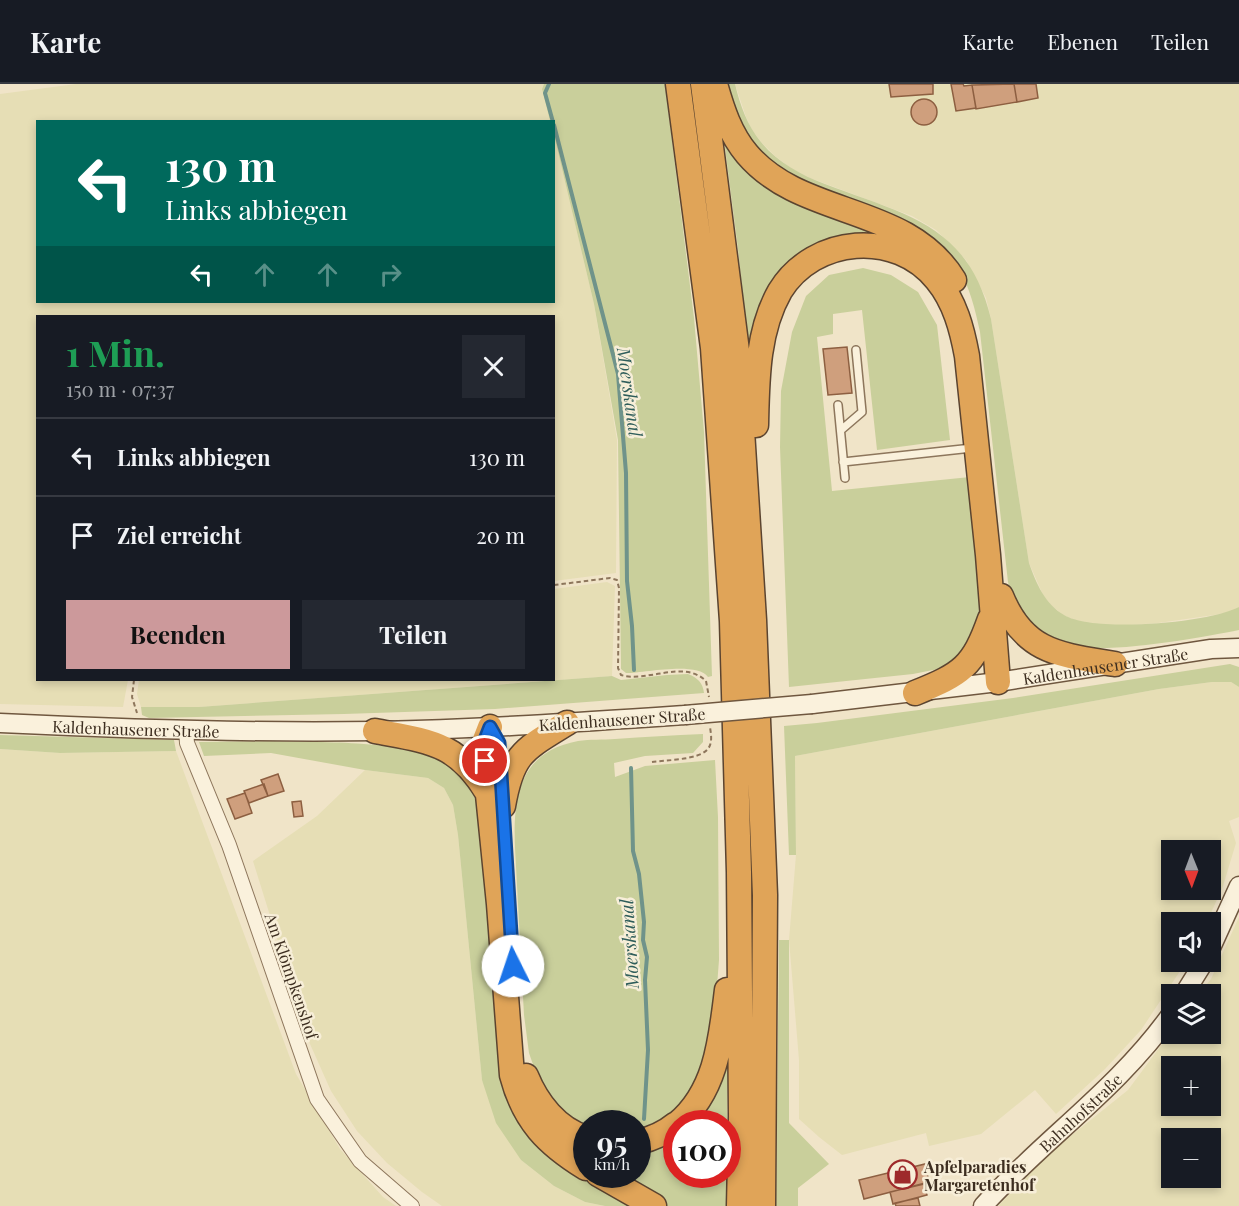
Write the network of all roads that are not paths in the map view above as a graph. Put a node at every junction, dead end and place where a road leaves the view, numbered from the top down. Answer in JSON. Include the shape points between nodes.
{"nodes":[{"id":1,"x":678,"y":84,"type":"edge"},
{"id":2,"x":703,"y":84,"type":"edge"},
{"id":3,"x":715,"y":84,"type":"edge"},
{"id":4,"x":856,"y":350,"type":"dead end"},
{"id":5,"x":838,"y":405,"type":"dead end"},
{"id":6,"x":841,"y":430,"type":"junction"},
{"id":7,"x":977,"y":448,"type":"junction"},
{"id":8,"x":843,"y":462,"type":"junction"},
{"id":9,"x":845,"y":478,"type":"dead end"},
{"id":10,"x":750,"y":549,"type":"junction"},
{"id":11,"x":996,"y":605,"type":"junction"},
{"id":12,"x":1239,"y":650,"type":"edge"},
{"id":13,"x":1115,"y":664,"type":"junction"},
{"id":14,"x":1005,"y":681,"type":"junction"},
{"id":15,"x":915,"y":693,"type":"junction"},
{"id":16,"x":0,"y":723,"type":"edge"},
{"id":17,"x":567,"y":723,"type":"junction"},
{"id":18,"x":490,"y":727,"type":"junction"},
{"id":19,"x":186,"y":729,"type":"junction"},
{"id":20,"x":375,"y":731,"type":"junction"},
{"id":21,"x":495,"y":800,"type":"junction"},
{"id":22,"x":739,"y":872,"type":"junction"},
{"id":23,"x":1239,"y":886,"type":"edge"},
{"id":24,"x":1221,"y":926,"type":"edge"},
{"id":25,"x":1161,"y":1027,"type":"edge"},
{"id":26,"x":689,"y":1110,"type":"edge"},
{"id":27,"x":573,"y":1132,"type":"edge"},
{"id":28,"x":573,"y":1159,"type":"edge"},
{"id":29,"x":622,"y":1188,"type":"edge"},
{"id":30,"x":412,"y":1206,"type":"edge"},
{"id":31,"x":654,"y":1206,"type":"edge"},
{"id":32,"x":739,"y":1206,"type":"edge"},
{"id":33,"x":763,"y":1206,"type":"edge"},
{"id":34,"x":983,"y":1206,"type":"edge"}],
"edges":[{"from":1,"to":22,"type":"highway","via":[[714,359],[732,621]]},
{"from":2,"to":10,"type":"highway","via":[[737,351]]},
{"from":3,"to":11,"type":"highway","via":[[735,138],[764,171],[800,192],[909,236],[934,254],[956,283],[972,332]]},
{"from":4,"to":6,"type":"lane","via":[[862,412]]},
{"from":5,"to":6,"type":"lane"},
{"from":6,"to":8,"type":"lane"},
{"from":7,"to":8,"type":"lane"},
{"from":7,"to":10,"type":"highway","via":[[964,342],[952,304],[937,280],[904,254],[876,246],[849,246],[820,255],[796,272],[781,290],[764,334],[756,426],[760,525]]},
{"from":7,"to":11,"type":"highway"},
{"from":8,"to":9,"type":"lane"},
{"from":10,"to":33,"type":"highway","via":[[765,895]]},
{"from":11,"to":13,"type":"highway","via":[[1031,640],[1061,654]]},
{"from":11,"to":14,"type":"highway"},
{"from":11,"to":15,"type":"highway","via":[[969,664]]},
{"from":12,"to":13,"type":"main road","name":"Kaldenhausener Straße","via":[[1211,649]]},
{"from":13,"to":14,"type":"main road","name":"Kaldenhausener Straße"},
{"from":14,"to":15,"type":"main road","name":"Kaldenhausener Straße"},
{"from":15,"to":17,"type":"main road","name":"Kaldenhausener Straße","bridge":true},
{"from":16,"to":19,"type":"main road","name":"Kaldenhausener Straße"},
{"from":17,"to":18,"type":"main road","name":"Kaldenhausener Straße"},
{"from":17,"to":21,"type":"highway","via":[[521,754]]},
{"from":18,"to":20,"type":"main road","name":"Kaldenhausener Straße"},
{"from":18,"to":21,"type":"highway","via":[[499,743]]},
{"from":19,"to":20,"type":"main road","name":"Kaldenhausener Straße"},
{"from":19,"to":30,"type":"street","name":"Am Klömpkenshof","via":[[187,743],[229,845],[317,1099],[360,1161]]},
{"from":20,"to":21,"type":"highway","via":[[443,747],[476,774]]},
{"from":21,"to":27,"type":"highway","via":[[520,1053],[540,1103]]},
{"from":21,"to":28,"type":"highway","via":[[509,1055],[517,1095],[540,1133]]},
{"from":22,"to":26,"type":"highway","via":[[721,1037],[702,1095]]},
{"from":22,"to":32,"type":"highway"},
{"from":23,"to":24,"type":"main road"},
{"from":25,"to":34,"type":"main road","name":"Bahnhofstraße","via":[[1105,1091]]},
{"from":29,"to":31,"type":"highway"}]}
